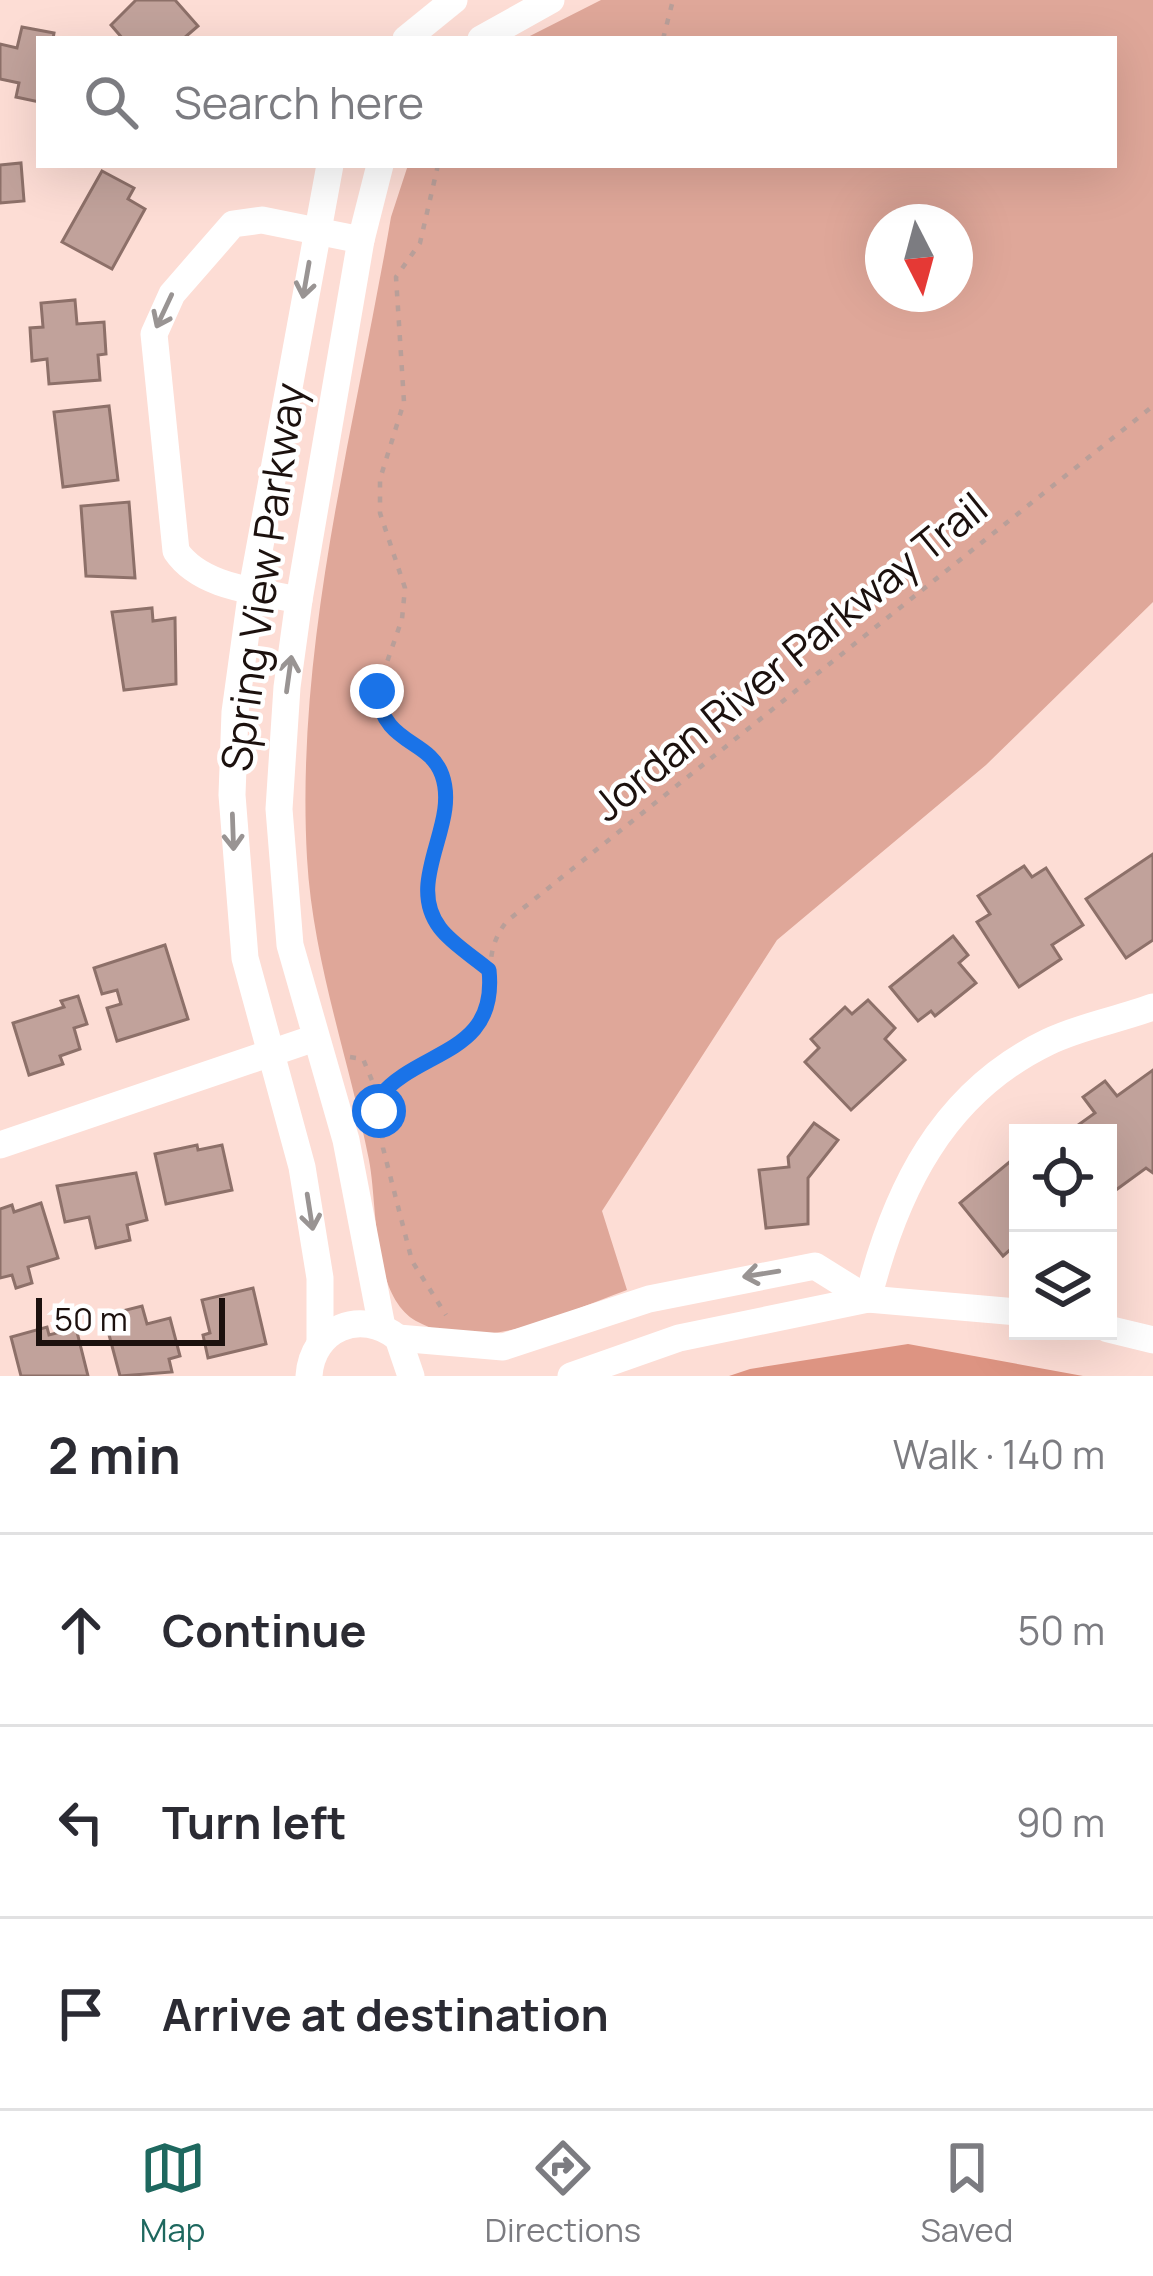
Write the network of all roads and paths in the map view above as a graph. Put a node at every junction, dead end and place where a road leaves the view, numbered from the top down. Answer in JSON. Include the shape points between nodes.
{"nodes":[{"id":1,"x":454,"y":0,"type":"edge"},
{"id":2,"x":551,"y":0,"type":"edge"},
{"id":3,"x":673,"y":0,"type":"edge"},
{"id":4,"x":502,"y":11,"type":"edge"},
{"id":5,"x":410,"y":36,"type":"edge"},
{"id":6,"x":483,"y":36,"type":"edge"},
{"id":7,"x":664,"y":36,"type":"edge"},
{"id":8,"x":329,"y":168,"type":"edge"},
{"id":9,"x":379,"y":168,"type":"edge"},
{"id":10,"x":437,"y":168,"type":"edge"},
{"id":11,"x":315,"y":230,"type":"junction"},
{"id":12,"x":362,"y":240,"type":"junction"},
{"id":13,"x":1153,"y":406,"type":"edge"},
{"id":14,"x":252,"y":590,"type":"junction"},
{"id":15,"x":299,"y":600,"type":"junction"},
{"id":16,"x":489,"y":970,"type":"junction"},
{"id":17,"x":1153,"y":1006,"type":"edge"},
{"id":18,"x":315,"y":1038,"type":"junction"},
{"id":19,"x":270,"y":1053,"type":"junction"},
{"id":20,"x":344,"y":1058,"type":"dead end"},
{"id":21,"x":379,"y":1097,"type":"junction"},
{"id":22,"x":0,"y":1145,"type":"edge"},
{"id":23,"x":868,"y":1299,"type":"junction"},
{"id":24,"x":1009,"y":1311,"type":"edge"},
{"id":25,"x":449,"y":1322,"type":"dead end"},
{"id":26,"x":1117,"y":1331,"type":"edge"},
{"id":27,"x":390,"y":1333,"type":"junction"},
{"id":28,"x":1153,"y":1340,"type":"edge"},
{"id":29,"x":488,"y":1362,"type":"edge"},
{"id":30,"x":306,"y":1364,"type":"edge"},
{"id":31,"x":411,"y":1376,"type":"edge"},
{"id":32,"x":571,"y":1376,"type":"edge"}],
"edges":[{"from":1,"to":5,"type":"street"},
{"from":2,"to":4,"type":"street"},
{"from":3,"to":7,"type":"path"},
{"from":4,"to":6,"type":"street"},
{"from":8,"to":11,"type":"street","name":"Spring View Parkway"},
{"from":9,"to":12,"type":"street","name":"Spring View Parkway"},
{"from":10,"to":16,"type":"path","via":[[420,243],[396,277],[404,402],[380,479],[380,513],[405,589],[403,619],[377,691],[394,734],[437,763],[448,795],[428,869],[438,926]]},
{"from":11,"to":12,"type":"street"},
{"from":11,"to":14,"type":"street","name":"Spring View Parkway","one_way":true},
{"from":11,"to":14,"type":"street","one_way":true,"via":[[262,220],[233,224],[172,294],[154,334],[172,540],[190,568]]},
{"from":12,"to":15,"type":"street","name":"Spring View Parkway"},
{"from":13,"to":16,"type":"path","name":"Jordan River Parkway Trail","via":[[507,921],[490,945]]},
{"from":14,"to":15,"type":"street"},
{"from":14,"to":19,"type":"street","name":"Spring View Parkway","one_way":true,"via":[[235,712],[233,837],[245,958]]},
{"from":18,"to":15,"type":"street","name":"Spring View Parkway","one_way":true,"via":[[290,945],[281,863],[281,752]]},
{"from":16,"to":21,"type":"path","name":"Jordan River Parkway Trail","via":[[481,1024]]},
{"from":17,"to":23,"type":"street","via":[[1024,1054],[952,1115],[893,1212]]},
{"from":18,"to":19,"type":"street"},
{"from":18,"to":27,"type":"street","name":"Spring View Parkway"},
{"from":19,"to":22,"type":"street"},
{"from":19,"to":30,"type":"street","name":"Spring View Parkway","one_way":true,"via":[[320,1278]]},
{"from":20,"to":21,"type":"path","via":[[361,1056]]},
{"from":21,"to":25,"type":"path","via":[[412,1261]]},
{"from":23,"to":24,"type":"street"},
{"from":23,"to":29,"type":"street","one_way":true,"via":[[815,1266],[692,1288],[520,1344]]},
{"from":23,"to":32,"type":"street","via":[[698,1334]]},
{"from":26,"to":28,"type":"street"},
{"from":27,"to":29,"type":"street"},
{"from":27,"to":30,"type":"street","via":[[348,1324]]},
{"from":27,"to":31,"type":"street","name":"Spring View Parkway"}]}
